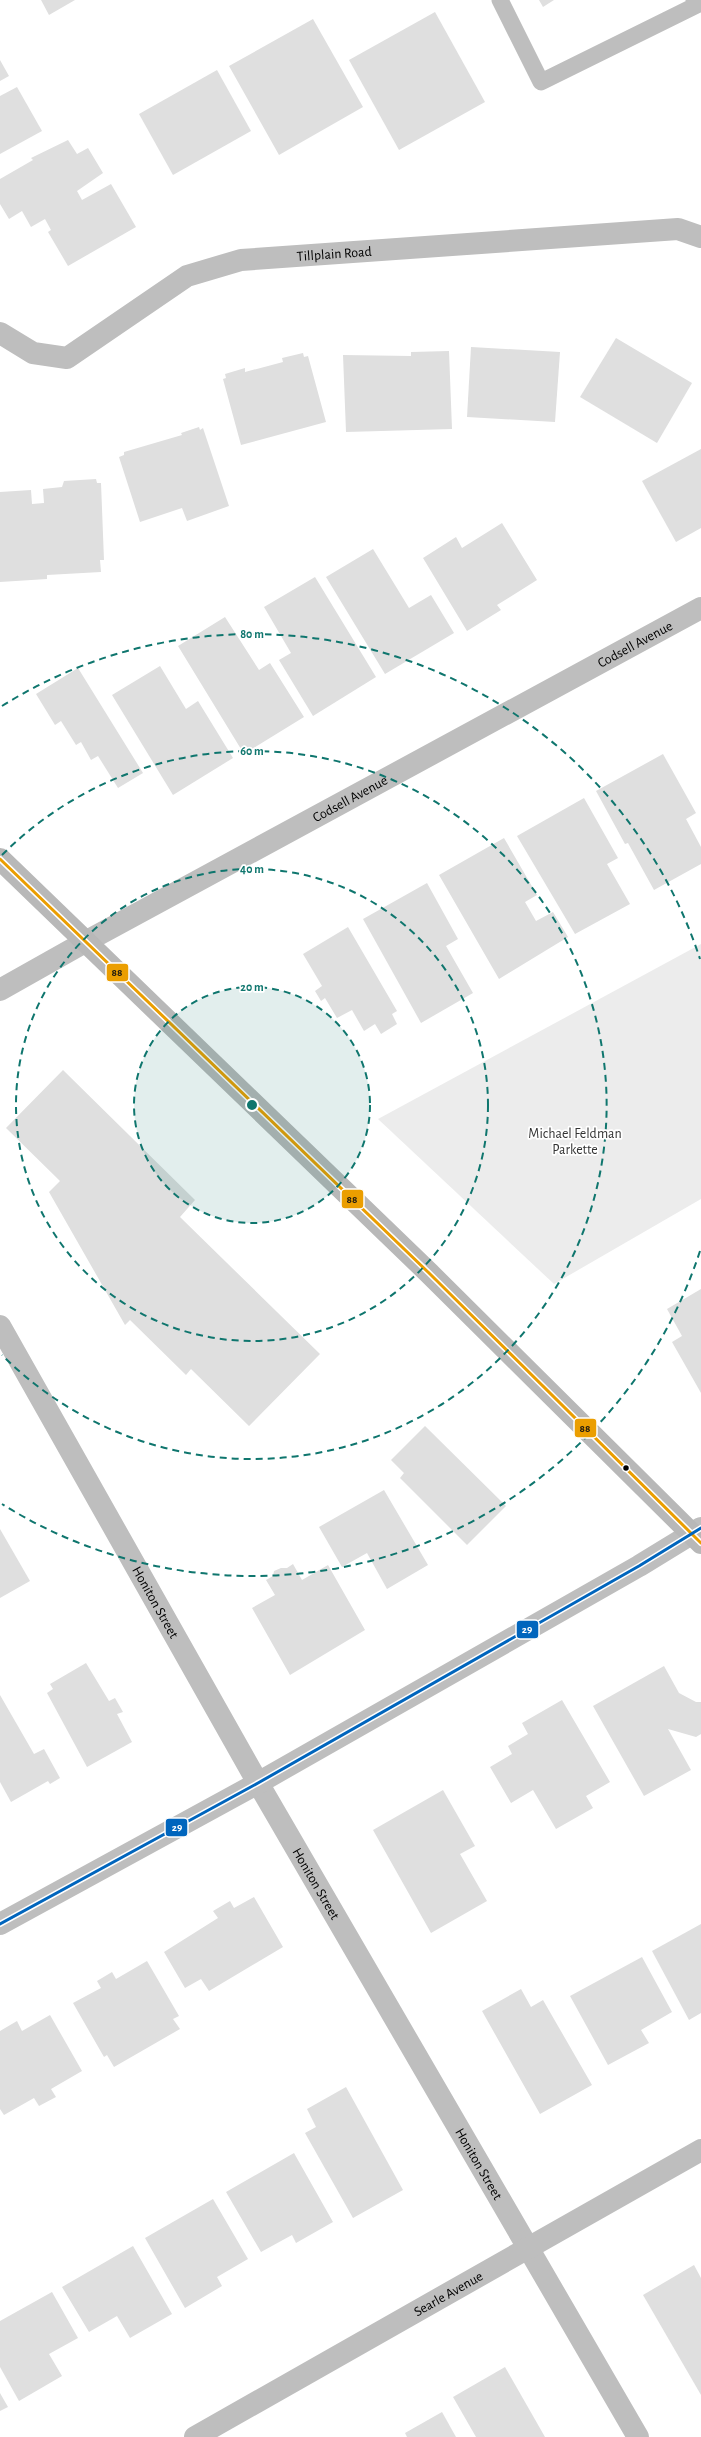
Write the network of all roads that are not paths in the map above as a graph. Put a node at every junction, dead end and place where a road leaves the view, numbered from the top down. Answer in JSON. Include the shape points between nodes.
{"nodes":[{"id":1,"x":500,"y":0,"type":"edge"},
{"id":2,"x":694,"y":0,"type":"edge"},
{"id":3,"x":701,"y":236,"type":"edge"},
{"id":4,"x":0,"y":333,"type":"edge"},
{"id":5,"x":701,"y":608,"type":"edge"},
{"id":6,"x":0,"y":859,"type":"edge"},
{"id":7,"x":85,"y":942,"type":"junction"},
{"id":8,"x":0,"y":990,"type":"edge"},
{"id":9,"x":0,"y":1326,"type":"edge"},
{"id":10,"x":698,"y":1535,"type":"edge"},
{"id":11,"x":258,"y":1783,"type":"junction"},
{"id":12,"x":0,"y":1924,"type":"edge"},
{"id":13,"x":701,"y":2150,"type":"edge"},
{"id":14,"x":528,"y":2248,"type":"junction"},
{"id":15,"x":195,"y":2437,"type":"edge"},
{"id":16,"x":638,"y":2437,"type":"edge"}],
"edges":[{"from":1,"to":2,"type":"lane","via":[[541,82],[697,5]]},
{"from":3,"to":4,"type":"street","name":"Tillplain Road","via":[[678,230],[241,260],[187,276],[67,358],[33,353]]},
{"from":5,"to":7,"type":"street","name":"Codsell Avenue"},
{"from":6,"to":7,"type":"street"},
{"from":7,"to":8,"type":"street","name":"Codsell Avenue"},
{"from":7,"to":10,"type":"street"},
{"from":9,"to":11,"type":"street","name":"Honiton Street"},
{"from":10,"to":11,"type":"street"},
{"from":11,"to":12,"type":"street"},
{"from":11,"to":14,"type":"street","name":"Honiton Street"},
{"from":13,"to":14,"type":"street","name":"Searle Avenue"},
{"from":14,"to":15,"type":"street","name":"Searle Avenue"},
{"from":14,"to":16,"type":"street","name":"Honiton Street"}]}
